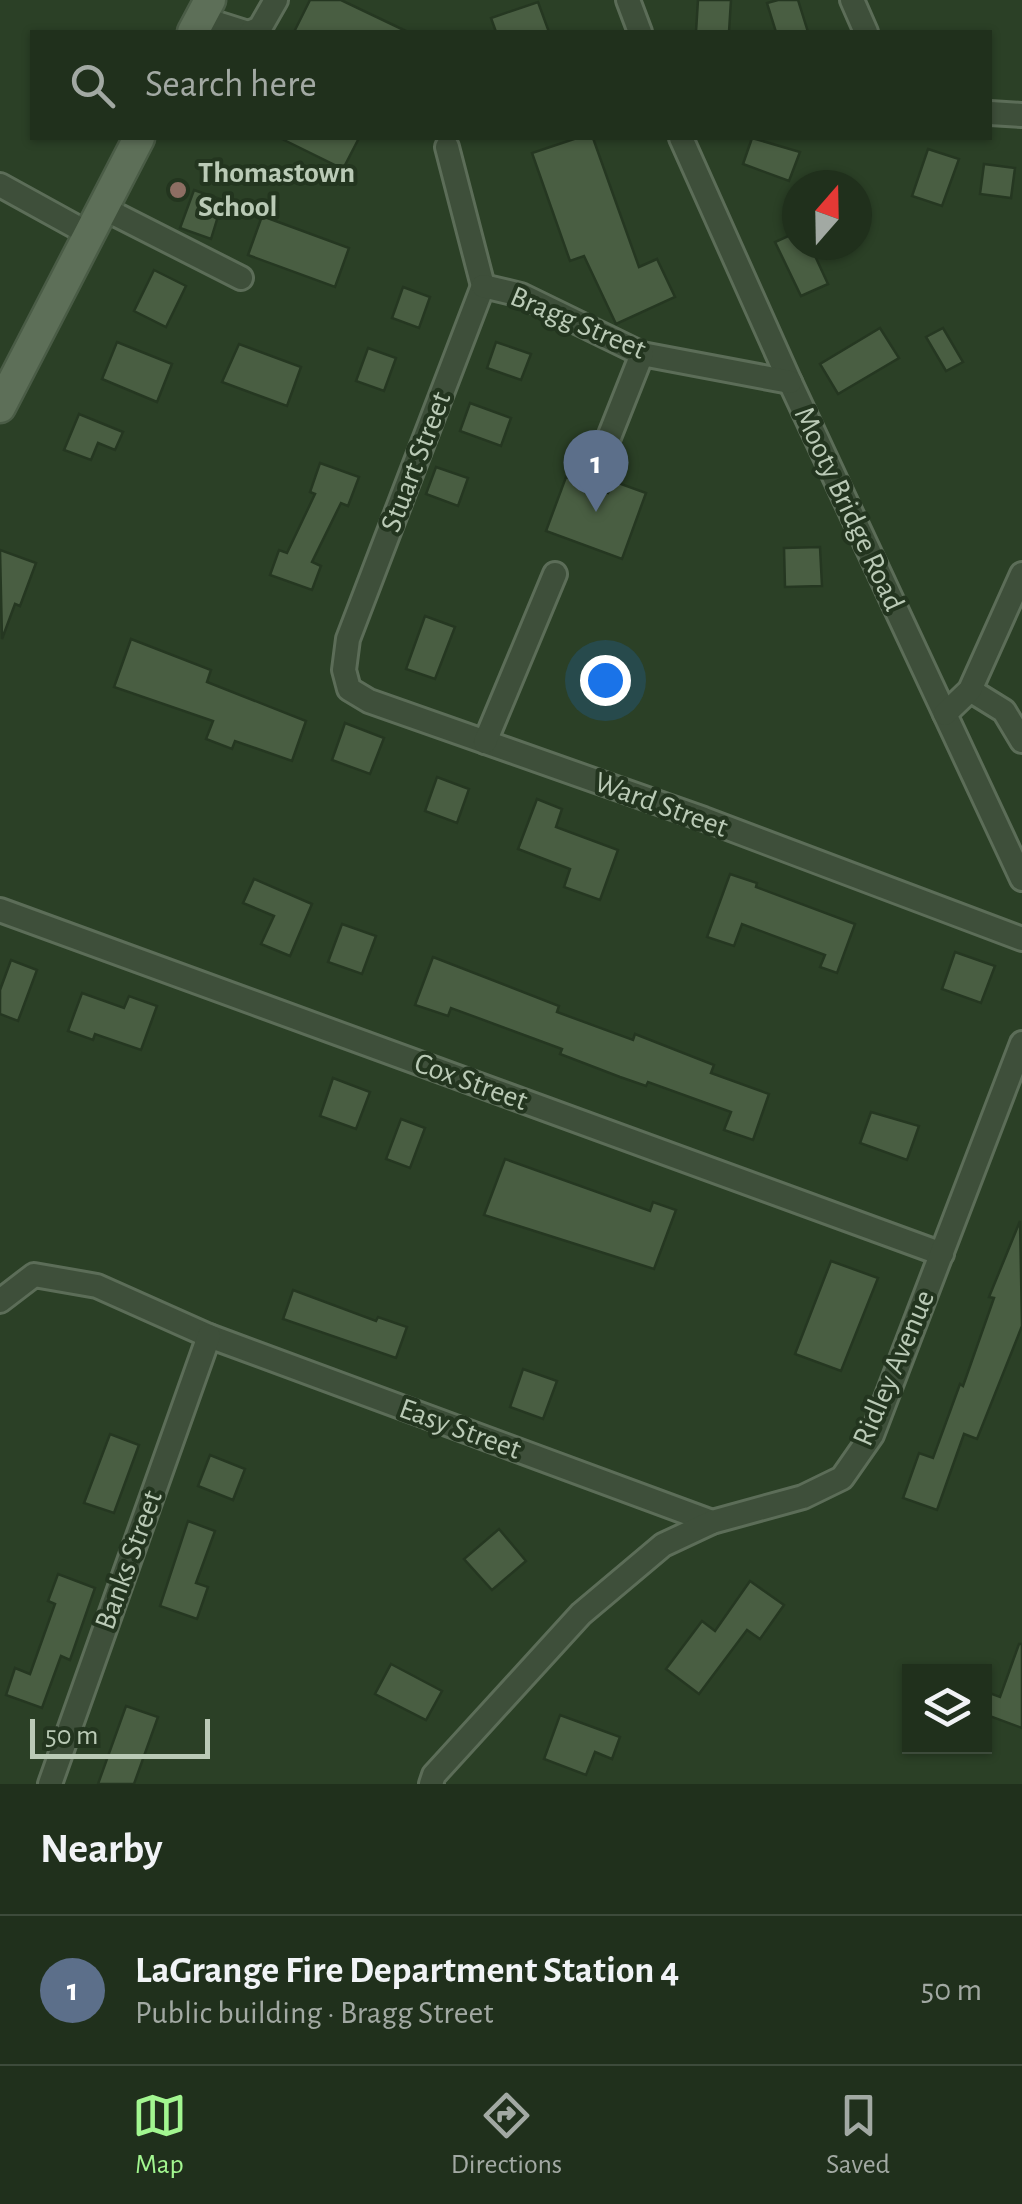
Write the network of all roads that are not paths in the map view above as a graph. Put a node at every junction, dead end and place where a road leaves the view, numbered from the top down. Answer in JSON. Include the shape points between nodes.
{"nodes":[{"id":1,"x":276,"y":0,"type":"edge"},
{"id":2,"x":628,"y":0,"type":"edge"},
{"id":3,"x":852,"y":0,"type":"edge"},
{"id":4,"x":202,"y":17,"type":"edge"},
{"id":5,"x":242,"y":30,"type":"edge"},
{"id":6,"x":254,"y":30,"type":"edge"},
{"id":7,"x":639,"y":30,"type":"edge"},
{"id":8,"x":865,"y":30,"type":"edge"},
{"id":9,"x":992,"y":113,"type":"edge"},
{"id":10,"x":1022,"y":115,"type":"edge"},
{"id":11,"x":138,"y":140,"type":"edge"},
{"id":12,"x":682,"y":140,"type":"edge"},
{"id":13,"x":446,"y":147,"type":"dead end"},
{"id":14,"x":0,"y":185,"type":"edge"},
{"id":15,"x":96,"y":221,"type":"junction"},
{"id":16,"x":240,"y":278,"type":"dead end"},
{"id":17,"x":483,"y":286,"type":"junction"},
{"id":18,"x":642,"y":354,"type":"junction"},
{"id":19,"x":790,"y":382,"type":"junction"},
{"id":20,"x":0,"y":408,"type":"edge"},
{"id":21,"x":598,"y":465,"type":"dead end"},
{"id":22,"x":556,"y":574,"type":"dead end"},
{"id":23,"x":1022,"y":574,"type":"edge"},
{"id":24,"x":348,"y":639,"type":"joint"},
{"id":25,"x":970,"y":690,"type":"junction"},
{"id":26,"x":945,"y":714,"type":"junction"},
{"id":27,"x":1022,"y":741,"type":"edge"},
{"id":28,"x":485,"y":742,"type":"junction"},
{"id":29,"x":1022,"y":879,"type":"edge"},
{"id":30,"x":0,"y":910,"type":"edge"},
{"id":31,"x":1022,"y":939,"type":"edge"},
{"id":32,"x":1022,"y":1043,"type":"edge"},
{"id":33,"x":942,"y":1254,"type":"junction"},
{"id":34,"x":0,"y":1301,"type":"edge"},
{"id":35,"x":209,"y":1336,"type":"junction"},
{"id":36,"x":712,"y":1522,"type":"junction"},
{"id":37,"x":50,"y":1784,"type":"edge"},
{"id":38,"x":430,"y":1784,"type":"edge"}],
"edges":[{"from":1,"to":6,"type":"street"},
{"from":2,"to":7,"type":"street"},
{"from":3,"to":8,"type":"street"},
{"from":4,"to":5,"type":"street"},
{"from":9,"to":10,"type":"street"},
{"from":11,"to":15,"type":"main road"},
{"from":12,"to":19,"type":"street","name":"Mooty Bridge Road"},
{"from":13,"to":17,"type":"street"},
{"from":14,"to":15,"type":"street"},
{"from":15,"to":16,"type":"street"},
{"from":15,"to":20,"type":"main road"},
{"from":17,"to":18,"type":"street","name":"Bragg Street","via":[[521,296]]},
{"from":17,"to":24,"type":"street","name":"Stuart Street"},
{"from":18,"to":19,"type":"street","name":"Bragg Street"},
{"from":18,"to":21,"type":"street"},
{"from":19,"to":26,"type":"street","name":"Mooty Bridge Road"},
{"from":22,"to":28,"type":"street"},
{"from":23,"to":25,"type":"street"},
{"from":24,"to":28,"type":"street","name":"Ward Street","via":[[344,670],[350,689],[369,702]]},
{"from":25,"to":26,"type":"street"},
{"from":25,"to":27,"type":"street","via":[[1004,711]]},
{"from":26,"to":29,"type":"street","name":"Mooty Bridge Road"},
{"from":28,"to":31,"type":"street","name":"Ward Street"},
{"from":30,"to":33,"type":"street","name":"Cox Street"},
{"from":32,"to":33,"type":"street","name":"Ridley Avenue"},
{"from":33,"to":36,"type":"street","name":"Ridley Avenue","via":[[872,1435],[842,1478],[803,1497]]},
{"from":34,"to":35,"type":"street","name":"Easy Street","via":[[34,1275],[97,1286]]},
{"from":35,"to":36,"type":"street","name":"Easy Street"},
{"from":35,"to":37,"type":"street","name":"Banks Street"},
{"from":36,"to":38,"type":"street","name":"Ridley Avenue","via":[[663,1546],[580,1614]]}]}
